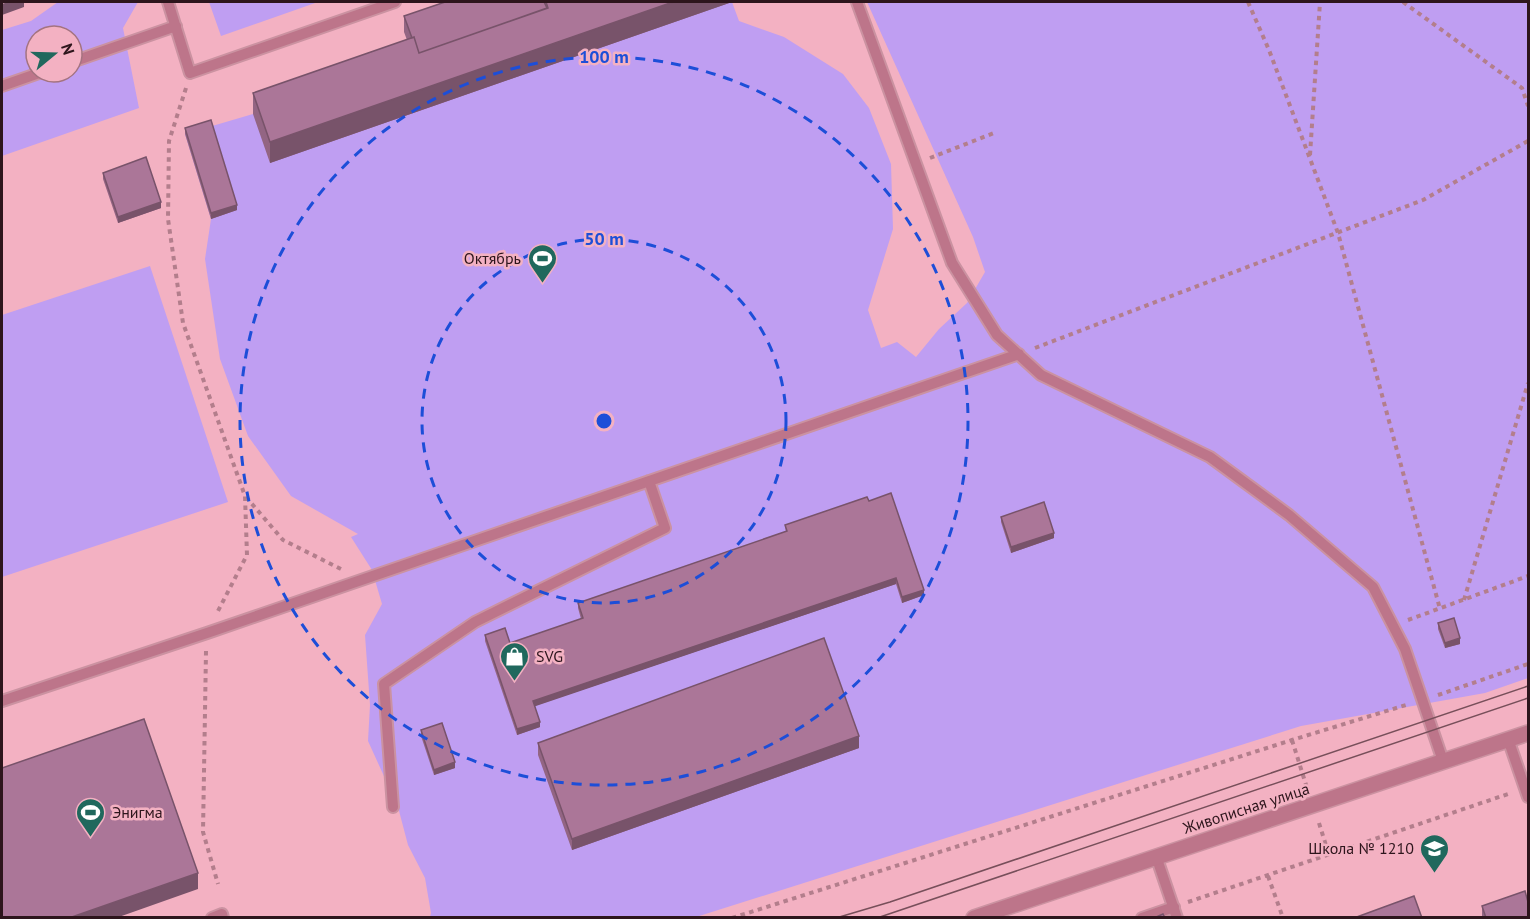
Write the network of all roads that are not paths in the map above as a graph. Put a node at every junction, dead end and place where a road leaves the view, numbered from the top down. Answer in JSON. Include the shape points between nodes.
{"nodes":[{"id":1,"x":168,"y":2,"type":"edge"},
{"id":2,"x":395,"y":2,"type":"edge"},
{"id":3,"x":857,"y":2,"type":"edge"},
{"id":4,"x":176,"y":26,"type":"junction"},
{"id":5,"x":84,"y":58,"type":"edge"},
{"id":6,"x":24,"y":78,"type":"edge"},
{"id":7,"x":2,"y":86,"type":"edge"},
{"id":8,"x":1019,"y":354,"type":"junction"},
{"id":9,"x":649,"y":481,"type":"junction"},
{"id":10,"x":2,"y":701,"type":"edge"},
{"id":11,"x":1528,"y":733,"type":"edge"},
{"id":12,"x":1508,"y":739,"type":"junction"},
{"id":13,"x":1443,"y":761,"type":"junction"},
{"id":14,"x":1527,"y":792,"type":"edge"},
{"id":15,"x":393,"y":807,"type":"dead end"},
{"id":16,"x":1156,"y":856,"type":"junction"},
{"id":17,"x":1176,"y":912,"type":"edge"},
{"id":18,"x":212,"y":918,"type":"edge"},
{"id":19,"x":224,"y":918,"type":"edge"},
{"id":20,"x":974,"y":918,"type":"edge"},
{"id":21,"x":1142,"y":918,"type":"edge"}],
"edges":[{"from":1,"to":4,"type":"lane"},
{"from":2,"to":4,"type":"lane","via":[[190,73]]},
{"from":3,"to":8,"type":"lane","via":[[952,263],[997,335]]},
{"from":4,"to":5,"type":"lane"},
{"from":6,"to":7,"type":"lane"},
{"from":8,"to":9,"type":"lane"},
{"from":8,"to":13,"type":"lane","via":[[1041,375],[1210,457],[1289,515],[1373,587],[1405,649]]},
{"from":9,"to":10,"type":"lane"},
{"from":9,"to":15,"type":"lane","via":[[665,528],[475,622],[384,684]]},
{"from":11,"to":12,"type":"street","name":"Живописная улица"},
{"from":12,"to":13,"type":"street","name":"Живописная улица"},
{"from":12,"to":14,"type":"lane"},
{"from":13,"to":16,"type":"street","name":"Живописная улица"},
{"from":16,"to":17,"type":"lane"},
{"from":16,"to":20,"type":"street","name":"Живописная улица"},
{"from":17,"to":21,"type":"lane"},
{"from":18,"to":19,"type":"lane","via":[[222,914]]}]}
